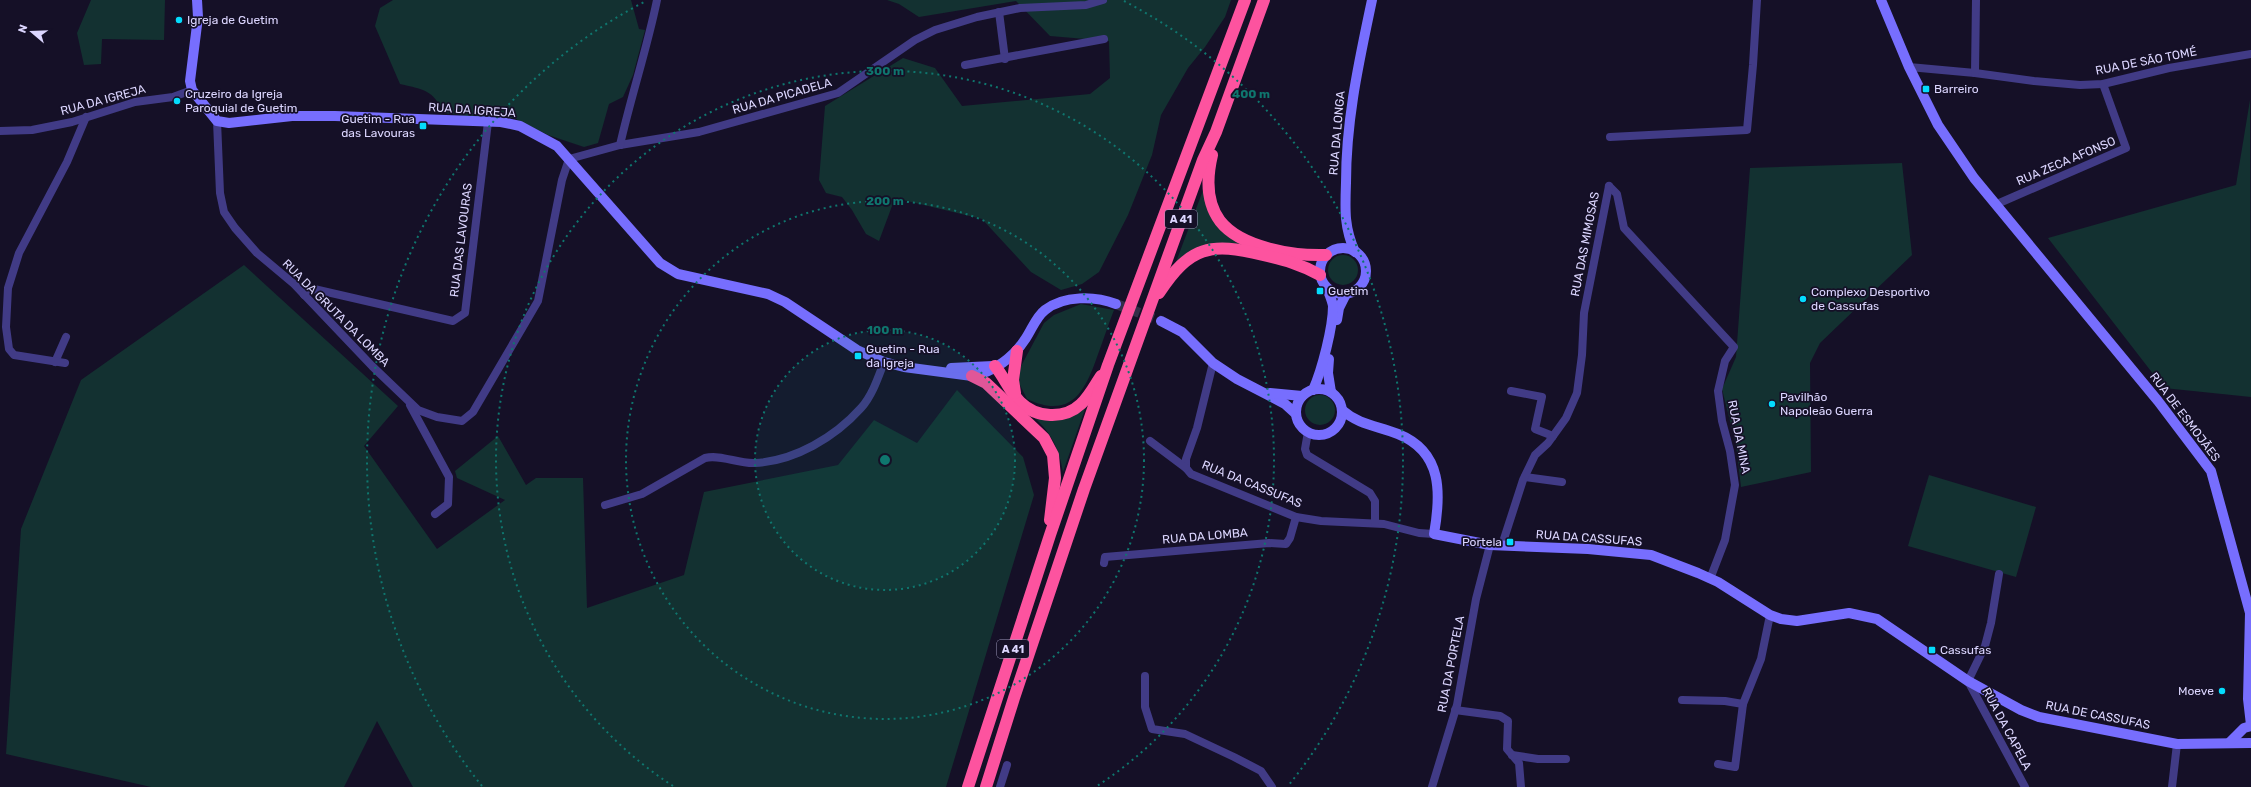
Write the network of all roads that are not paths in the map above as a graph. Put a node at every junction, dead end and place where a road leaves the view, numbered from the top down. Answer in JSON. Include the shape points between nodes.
{"nodes":[{"id":1,"x":197,"y":0,"type":"edge"},
{"id":2,"x":657,"y":0,"type":"edge"},
{"id":3,"x":1103,"y":0,"type":"edge"},
{"id":4,"x":1245,"y":0,"type":"edge"},
{"id":5,"x":1264,"y":0,"type":"edge"},
{"id":6,"x":1372,"y":0,"type":"edge"},
{"id":7,"x":1757,"y":0,"type":"edge"},
{"id":8,"x":1881,"y":0,"type":"edge"},
{"id":9,"x":1976,"y":0,"type":"edge"},
{"id":10,"x":998,"y":12,"type":"junction"},
{"id":11,"x":1104,"y":39,"type":"dead end"},
{"id":12,"x":2251,"y":54,"type":"edge"},
{"id":13,"x":1004,"y":59,"type":"junction"},
{"id":14,"x":965,"y":65,"type":"dead end"},
{"id":15,"x":1909,"y":67,"type":"junction"},
{"id":16,"x":1975,"y":73,"type":"junction"},
{"id":17,"x":2103,"y":84,"type":"junction"},
{"id":18,"x":192,"y":90,"type":"junction"},
{"id":19,"x":86,"y":117,"type":"junction"},
{"id":20,"x":217,"y":121,"type":"junction"},
{"id":21,"x":488,"y":122,"type":"junction"},
{"id":22,"x":0,"y":131,"type":"edge"},
{"id":23,"x":1216,"y":132,"type":"junction"},
{"id":24,"x":1610,"y":137,"type":"dead end"},
{"id":25,"x":620,"y":146,"type":"junction"},
{"id":26,"x":570,"y":159,"type":"junction"},
{"id":27,"x":1997,"y":204,"type":"junction"},
{"id":28,"x":1346,"y":221,"type":"junction"},
{"id":29,"x":1338,"y":249,"type":"junction"},
{"id":30,"x":1355,"y":252,"type":"junction"},
{"id":31,"x":1326,"y":255,"type":"junction"},
{"id":32,"x":1320,"y":275,"type":"junction"},
{"id":33,"x":1327,"y":288,"type":"junction"},
{"id":34,"x":1346,"y":294,"type":"junction"},
{"id":35,"x":304,"y":295,"type":"junction"},
{"id":36,"x":1116,"y":304,"type":"tunnel mouth"},
{"id":37,"x":1150,"y":307,"type":"junction"},
{"id":38,"x":1161,"y":320,"type":"tunnel mouth"},
{"id":39,"x":66,"y":337,"type":"dead end"},
{"id":40,"x":1734,"y":347,"type":"joint"},
{"id":41,"x":1017,"y":351,"type":"junction"},
{"id":42,"x":55,"y":362,"type":"junction"},
{"id":43,"x":884,"y":362,"type":"junction"},
{"id":44,"x":65,"y":363,"type":"dead end"},
{"id":45,"x":1213,"y":363,"type":"junction"},
{"id":46,"x":1108,"y":365,"type":"junction"},
{"id":47,"x":995,"y":366,"type":"junction"},
{"id":48,"x":927,"y":369,"type":"junction"},
{"id":49,"x":972,"y":376,"type":"junction"},
{"id":50,"x":1313,"y":390,"type":"junction"},
{"id":51,"x":1511,"y":391,"type":"dead end"},
{"id":52,"x":1261,"y":392,"type":"junction"},
{"id":53,"x":1331,"y":392,"type":"junction"},
{"id":54,"x":1302,"y":396,"type":"junction"},
{"id":55,"x":1010,"y":399,"type":"junction"},
{"id":56,"x":408,"y":400,"type":"junction"},
{"id":57,"x":1342,"y":410,"type":"junction"},
{"id":58,"x":1296,"y":414,"type":"junction"},
{"id":59,"x":1359,"y":422,"type":"junction"},
{"id":60,"x":1336,"y":427,"type":"junction"},
{"id":61,"x":1308,"y":432,"type":"junction"},
{"id":62,"x":1553,"y":436,"type":"junction"},
{"id":63,"x":1150,"y":441,"type":"dead end"},
{"id":64,"x":1186,"y":468,"type":"junction"},
{"id":65,"x":1525,"y":477,"type":"junction"},
{"id":66,"x":1562,"y":482,"type":"dead end"},
{"id":67,"x":605,"y":505,"type":"dead end"},
{"id":68,"x":435,"y":514,"type":"dead end"},
{"id":69,"x":1296,"y":517,"type":"junction"},
{"id":70,"x":1375,"y":523,"type":"junction"},
{"id":71,"x":1434,"y":534,"type":"junction"},
{"id":72,"x":1050,"y":535,"type":"junction"},
{"id":73,"x":1490,"y":545,"type":"junction"},
{"id":74,"x":1502,"y":545,"type":"junction"},
{"id":75,"x":1104,"y":563,"type":"dead end"},
{"id":76,"x":1999,"y":574,"type":"dead end"},
{"id":77,"x":1710,"y":579,"type":"junction"},
{"id":78,"x":2251,"y":612,"type":"edge"},
{"id":79,"x":1770,"y":615,"type":"junction"},
{"id":80,"x":1145,"y":676,"type":"dead end"},
{"id":81,"x":1968,"y":681,"type":"junction"},
{"id":82,"x":1682,"y":700,"type":"dead end"},
{"id":83,"x":1743,"y":704,"type":"junction"},
{"id":84,"x":1456,"y":710,"type":"junction"},
{"id":85,"x":2251,"y":726,"type":"edge"},
{"id":86,"x":2230,"y":742,"type":"junction"},
{"id":87,"x":2251,"y":743,"type":"edge"},
{"id":88,"x":2177,"y":744,"type":"junction"},
{"id":89,"x":1512,"y":755,"type":"junction"},
{"id":90,"x":1566,"y":759,"type":"dead end"},
{"id":91,"x":1718,"y":764,"type":"dead end"},
{"id":92,"x":1007,"y":765,"type":"dead end"},
{"id":93,"x":968,"y":787,"type":"edge"},
{"id":94,"x":986,"y":787,"type":"edge"},
{"id":95,"x":1000,"y":787,"type":"edge"},
{"id":96,"x":1272,"y":787,"type":"edge"},
{"id":97,"x":1432,"y":787,"type":"edge"},
{"id":98,"x":1521,"y":787,"type":"edge"},
{"id":99,"x":2025,"y":787,"type":"edge"},
{"id":100,"x":2172,"y":787,"type":"edge"}],
"edges":[{"from":1,"to":18,"type":"main road"},
{"from":2,"to":25,"type":"street"},
{"from":3,"to":10,"type":"street","name":"RUA DA PICADELA","via":[[1086,5],[1020,8]]},
{"from":4,"to":46,"type":"highway","number":"A 41"},
{"from":5,"to":23,"type":"highway","number":"A 41"},
{"from":6,"to":28,"type":"main road","name":"RUA DA LONGA","via":[[1350,104]]},
{"from":7,"to":24,"type":"street","via":[[1747,130]]},
{"from":8,"to":15,"type":"main road","name":"RUA DE ESMOJÃES"},
{"from":9,"to":16,"type":"street"},
{"from":10,"to":13,"type":"street"},
{"from":10,"to":25,"type":"street","name":"RUA DA PICADELA","via":[[935,30],[915,40],[838,93],[699,132]]},
{"from":11,"to":13,"type":"street"},
{"from":12,"to":17,"type":"street","name":"RUA DE SÃO TOMÉ","via":[[2169,68]]},
{"from":13,"to":14,"type":"street"},
{"from":15,"to":16,"type":"street","name":"RUA DE SÃO TOMÉ"},
{"from":15,"to":27,"type":"main road","name":"RUA DE ESMOJÃES","via":[[1938,125],[1974,178]]},
{"from":16,"to":17,"type":"street","name":"RUA DE SÃO TOMÉ","via":[[2080,85]]},
{"from":17,"to":27,"type":"street","name":"RUA ZECA AFONSO","via":[[2126,148]]},
{"from":18,"to":19,"type":"street","name":"RUA DA IGREJA","via":[[173,97],[135,102]]},
{"from":18,"to":20,"type":"main road"},
{"from":19,"to":22,"type":"street","name":"RUA DA IGREJA","via":[[32,130]]},
{"from":19,"to":42,"type":"street","via":[[67,162],[19,253],[8,288],[6,327],[9,349],[14,355]]},
{"from":20,"to":21,"type":"main road","name":"RUA DA IGREJA","via":[[229,123],[292,116],[335,116]]},
{"from":20,"to":35,"type":"street","name":"RUA DA GRUTA DA LOMBA","via":[[220,193],[224,212],[257,253]]},
{"from":21,"to":26,"type":"main road","name":"RUA DA IGREJA","via":[[520,126],[544,137]]},
{"from":21,"to":35,"type":"street","name":"RUA DAS LAVOURAS","via":[[465,313],[453,321],[314,289]]},
{"from":23,"to":31,"type":"highway","via":[[1208,173],[1211,200],[1220,221],[1241,237],[1263,246],[1302,256]]},
{"from":23,"to":37,"type":"highway","number":"A 41","via":[[1203,160]]},
{"from":25,"to":26,"type":"street","name":"RUA DA PICADELA"},
{"from":26,"to":43,"type":"main road","name":"RUA DA IGREJA","via":[[660,263],[678,274],[768,294],[785,302],[857,350]]},
{"from":26,"to":56,"type":"street","via":[[562,180],[538,301],[474,412],[462,421],[437,417],[418,410]]},
{"from":27,"to":78,"type":"main road","name":"RUA DE ESMOJÃES","via":[[2158,401],[2211,471]]},
{"from":28,"to":29,"type":"main road","name":"RUA DA LONGA"},
{"from":28,"to":30,"type":"main road","name":"RUA DA LONGA","via":[[1347,232]]},
{"from":29,"to":30,"type":"main road","via":[[1344,248]]},
{"from":29,"to":31,"type":"main road"},
{"from":30,"to":34,"type":"main road","name":"RUA DA LONGA","via":[[1364,264],[1364,280],[1354,291]]},
{"from":31,"to":32,"type":"main road","via":[[1320,268]]},
{"from":32,"to":33,"type":"main road"},
{"from":32,"to":37,"type":"highway","via":[[1300,264],[1237,249],[1213,248],[1182,264],[1172,274]]},
{"from":33,"to":34,"type":"main road","via":[[1339,294]]},
{"from":33,"to":50,"type":"main road","via":[[1332,301],[1332,313],[1321,370]]},
{"from":34,"to":53,"type":"main road","via":[[1339,308],[1328,367]]},
{"from":35,"to":56,"type":"street","name":"RUA DA GRUTA DA LOMBA"},
{"from":36,"to":41,"type":"main road","name":"RUA DA IGREJA","via":[[1106,300],[1074,299],[1045,310]]},
{"from":37,"to":94,"type":"highway","number":"A 41","via":[[1082,494]]},
{"from":38,"to":45,"type":"main road","via":[[1182,332]]},
{"from":39,"to":42,"type":"street"},
{"from":40,"to":62,"type":"street","name":"RUA DAS MIMOSAS","via":[[1624,228],[1617,194],[1609,186],[1584,313],[1577,393],[1566,418]]},
{"from":40,"to":77,"type":"street","name":"RUA DA MINA","via":[[1724,361],[1718,391],[1735,485],[1725,540]]},
{"from":41,"to":47,"type":"main road","name":"RUA DA IGREJA"},
{"from":41,"to":55,"type":"highway"},
{"from":42,"to":44,"type":"street"},
{"from":43,"to":48,"type":"main road","name":"RUA DA IGREJA"},
{"from":43,"to":67,"type":"street","via":[[875,386],[862,408],[820,442],[790,457],[756,463],[713,456],[705,458],[642,494]]},
{"from":45,"to":52,"type":"main road"},
{"from":45,"to":64,"type":"street","name":"RUA DA CASSUFAS","via":[[1197,428],[1186,459]]},
{"from":46,"to":55,"type":"highway","via":[[1081,404],[1063,415],[1041,414]]},
{"from":46,"to":72,"type":"highway","number":"A 41"},
{"from":47,"to":48,"type":"main road","name":"RUA DA IGREJA"},
{"from":47,"to":49,"type":"main road","name":"RUA DA IGREJA","via":[[985,373]]},
{"from":47,"to":55,"type":"highway","via":[[999,390]]},
{"from":48,"to":49,"type":"main road","name":"RUA DA IGREJA"},
{"from":49,"to":55,"type":"highway"},
{"from":50,"to":53,"type":"main road"},
{"from":50,"to":54,"type":"main road"},
{"from":51,"to":62,"type":"street","via":[[1542,397],[1535,429]]},
{"from":52,"to":54,"type":"main road"},
{"from":52,"to":58,"type":"main road","via":[[1284,404]]},
{"from":53,"to":57,"type":"main road"},
{"from":54,"to":58,"type":"main road","via":[[1296,407]]},
{"from":55,"to":72,"type":"highway","via":[[1044,438],[1053,454],[1055,478]]},
{"from":56,"to":68,"type":"street","name":"RUA DA GRUTA DA LOMBA","via":[[449,477],[448,504]]},
{"from":57,"to":59,"type":"main road"},
{"from":57,"to":60,"type":"main road"},
{"from":58,"to":61,"type":"main road","via":[[1298,421]]},
{"from":59,"to":60,"type":"main road"},
{"from":59,"to":71,"type":"main road","via":[[1398,434],[1422,450],[1435,474],[1438,489],[1439,503]]},
{"from":60,"to":61,"type":"main road","via":[[1320,435]]},
{"from":61,"to":70,"type":"street","via":[[1305,449],[1308,454],[1370,493],[1374,501]]},
{"from":62,"to":65,"type":"street","name":"RUA DAS MIMOSAS","via":[[1535,455]]},
{"from":63,"to":64,"type":"street","name":"RUA DA CASSUFAS"},
{"from":64,"to":69,"type":"street","name":"RUA DA CASSUFAS","via":[[1198,477]]},
{"from":65,"to":66,"type":"street"},
{"from":65,"to":74,"type":"street","name":"RUA DAS MIMOSAS"},
{"from":69,"to":70,"type":"street","name":"RUA DA CASSUFAS","via":[[1321,521]]},
{"from":69,"to":75,"type":"street","name":"RUA DA LOMBA","via":[[1286,544],[1268,543],[1105,557]]},
{"from":70,"to":71,"type":"street","name":"RUA DA CASSUFAS"},
{"from":71,"to":73,"type":"main road","name":"RUA DA CASSUFAS"},
{"from":72,"to":93,"type":"highway","number":"A 41"},
{"from":73,"to":74,"type":"main road","name":"RUA DA CASSUFAS"},
{"from":73,"to":84,"type":"street","name":"RUA DA PORTELA","via":[[1476,599]]},
{"from":74,"to":77,"type":"main road","name":"RUA DA CASSUFAS","via":[[1651,555]]},
{"from":76,"to":81,"type":"street","via":[[1985,646]]},
{"from":77,"to":79,"type":"main road","name":"RUA DA CASSUFAS"},
{"from":78,"to":85,"type":"main road","name":"RUA DE ESMOJÃES","via":[[2248,699]]},
{"from":79,"to":81,"type":"main road","name":"RUA DA CASSUFAS","via":[[1797,621],[1849,613],[1877,619]]},
{"from":79,"to":83,"type":"street","via":[[1761,659]]},
{"from":80,"to":96,"type":"street","via":[[1145,706],[1152,729],[1185,734],[1234,757],[1261,771]]},
{"from":81,"to":88,"type":"main road","name":"RUA DE CASSUFAS","via":[[2039,717]]},
{"from":81,"to":99,"type":"street","name":"RUA DA CAPELA"},
{"from":82,"to":83,"type":"street"},
{"from":83,"to":91,"type":"street","via":[[1735,767]]},
{"from":84,"to":89,"type":"street","via":[[1500,716],[1508,721],[1507,749]]},
{"from":84,"to":97,"type":"street","name":"RUA DA PORTELA"},
{"from":85,"to":86,"type":"main road","via":[[2244,728]]},
{"from":86,"to":87,"type":"main road","name":"RUA DE CASSUFAS"},
{"from":86,"to":88,"type":"main road","name":"RUA DE CASSUFAS"},
{"from":88,"to":100,"type":"street"},
{"from":89,"to":90,"type":"street","via":[[1538,759]]},
{"from":89,"to":98,"type":"street","via":[[1519,763]]},
{"from":92,"to":95,"type":"street"}]}
